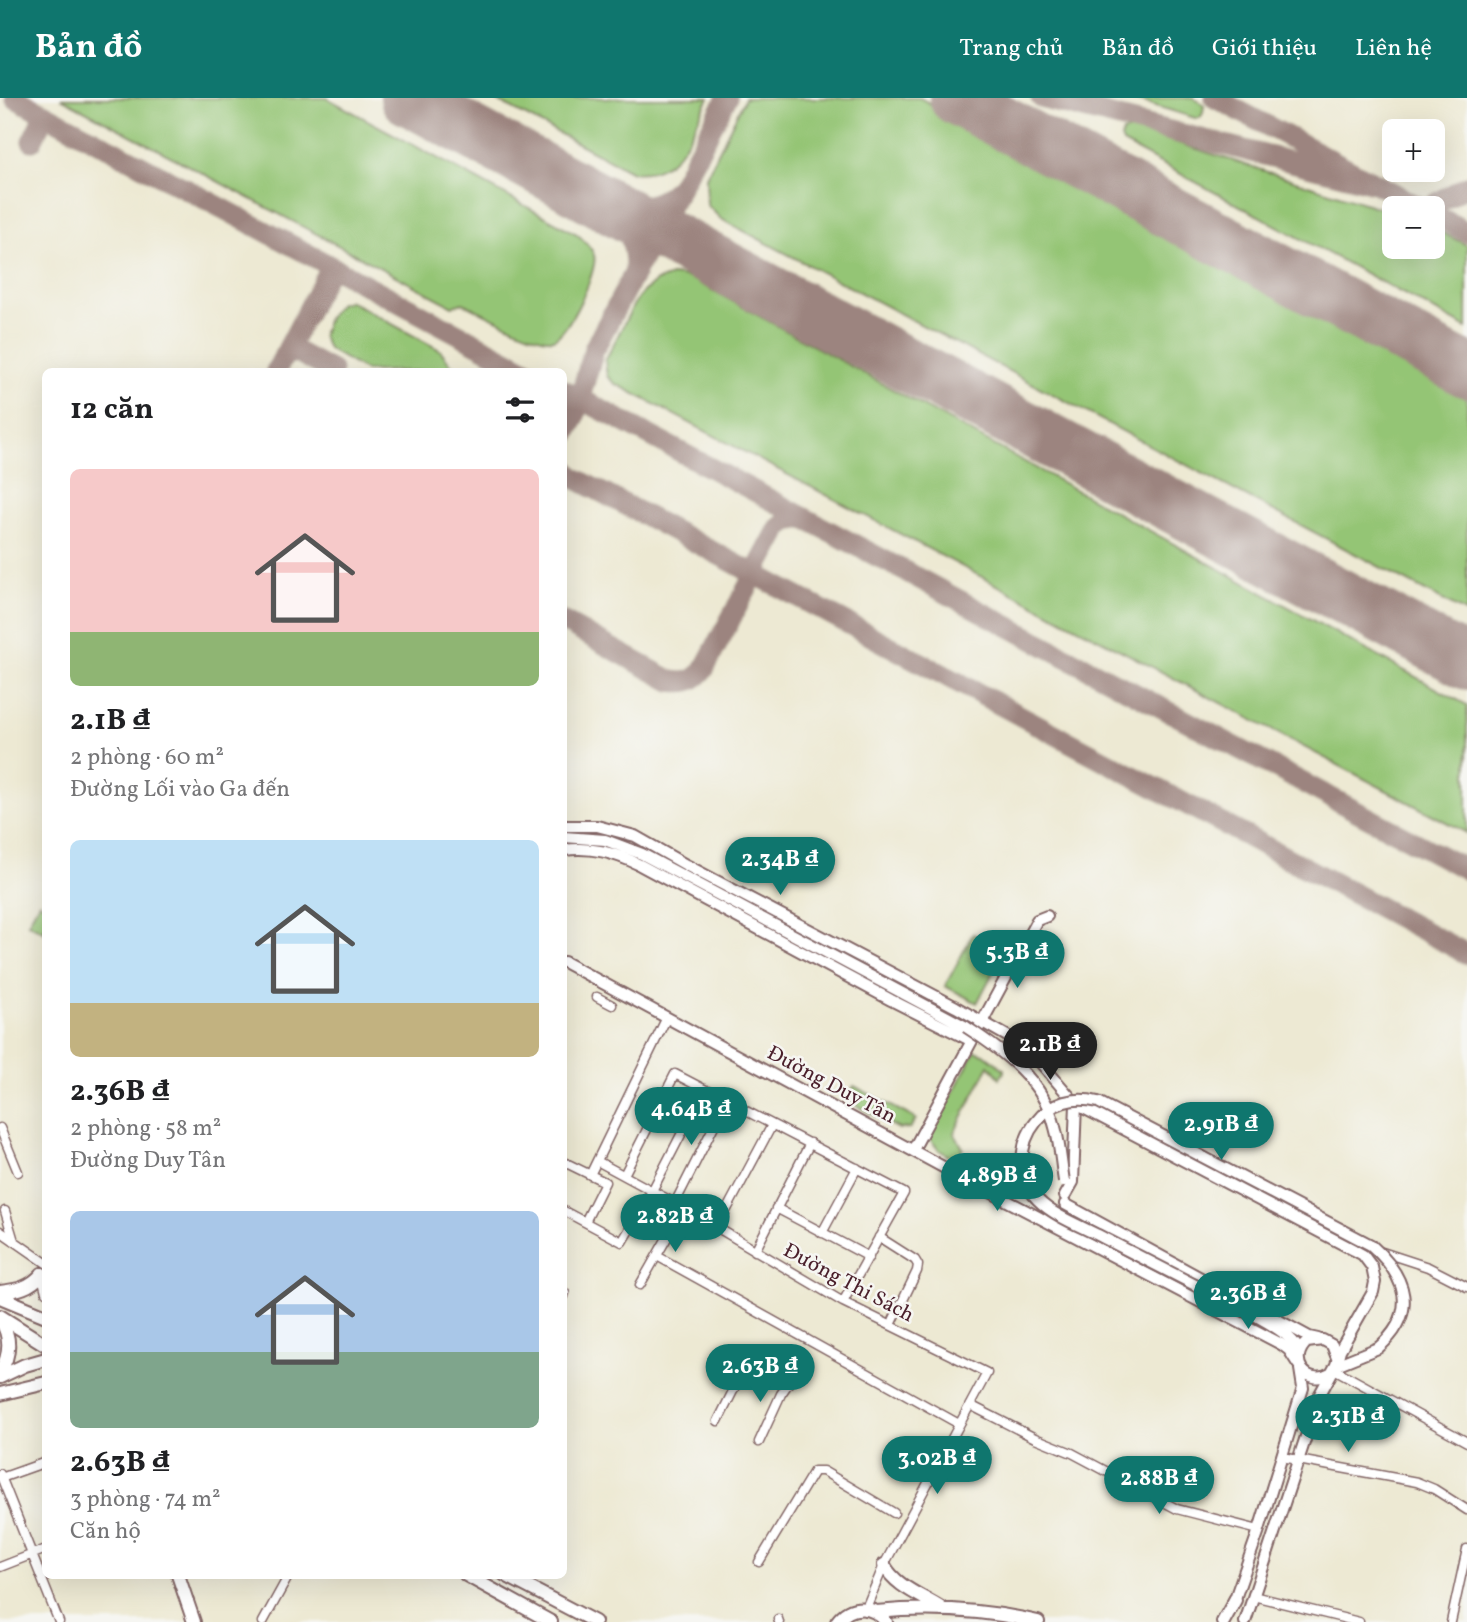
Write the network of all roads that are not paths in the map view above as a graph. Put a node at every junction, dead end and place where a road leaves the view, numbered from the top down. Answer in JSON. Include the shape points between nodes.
{"nodes":[{"id":1,"x":567,"y":825,"type":"edge"},
{"id":2,"x":567,"y":837,"type":"edge"},
{"id":3,"x":567,"y":850,"type":"edge"},
{"id":4,"x":1047,"y":916,"type":"dead end"},
{"id":5,"x":567,"y":964,"type":"edge"},
{"id":6,"x":597,"y":997,"type":"dead end"},
{"id":7,"x":612,"y":1005,"type":"dead end"},
{"id":8,"x":667,"y":1017,"type":"junction"},
{"id":9,"x":982,"y":1022,"type":"junction"},
{"id":10,"x":970,"y":1040,"type":"junction"},
{"id":11,"x":704,"y":1090,"type":"junction"},
{"id":12,"x":726,"y":1102,"type":"junction"},
{"id":13,"x":1076,"y":1104,"type":"junction"},
{"id":14,"x":772,"y":1125,"type":"junction"},
{"id":15,"x":0,"y":1128,"type":"edge"},
{"id":16,"x":2,"y":1141,"type":"edge"},
{"id":17,"x":810,"y":1143,"type":"junction"},
{"id":18,"x":913,"y":1150,"type":"junction"},
{"id":19,"x":597,"y":1161,"type":"junction"},
{"id":20,"x":567,"y":1164,"type":"edge"},
{"id":21,"x":857,"y":1168,"type":"junction"},
{"id":22,"x":18,"y":1172,"type":"dead end"},
{"id":23,"x":590,"y":1175,"type":"junction"},
{"id":24,"x":624,"y":1175,"type":"junction"},
{"id":25,"x":652,"y":1191,"type":"junction"},
{"id":26,"x":1065,"y":1200,"type":"junction"},
{"id":27,"x":675,"y":1203,"type":"junction"},
{"id":28,"x":684,"y":1208,"type":"junction"},
{"id":29,"x":776,"y":1208,"type":"junction"},
{"id":30,"x":5,"y":1211,"type":"dead end"},
{"id":31,"x":567,"y":1213,"type":"edge"},
{"id":32,"x":584,"y":1222,"type":"junction"},
{"id":33,"x":1054,"y":1224,"type":"junction"},
{"id":34,"x":717,"y":1228,"type":"junction"},
{"id":35,"x":0,"y":1231,"type":"edge"},
{"id":36,"x":822,"y":1233,"type":"junction"},
{"id":37,"x":879,"y":1237,"type":"junction"},
{"id":38,"x":14,"y":1241,"type":"junction"},
{"id":39,"x":1349,"y":1243,"type":"junction"},
{"id":40,"x":755,"y":1251,"type":"junction"},
{"id":41,"x":657,"y":1255,"type":"junction"},
{"id":42,"x":869,"y":1257,"type":"junction"},
{"id":43,"x":42,"y":1266,"type":"edge"},
{"id":44,"x":640,"y":1286,"type":"dead end"},
{"id":45,"x":1467,"y":1287,"type":"edge"},
{"id":46,"x":0,"y":1295,"type":"edge"},
{"id":47,"x":843,"y":1302,"type":"junction"},
{"id":48,"x":42,"y":1314,"type":"edge"},
{"id":49,"x":0,"y":1318,"type":"edge"},
{"id":50,"x":891,"y":1325,"type":"junction"},
{"id":51,"x":1318,"y":1339,"type":"junction"},
{"id":52,"x":42,"y":1343,"type":"edge"},
{"id":53,"x":1299,"y":1352,"type":"junction"},
{"id":54,"x":731,"y":1359,"type":"dead end"},
{"id":55,"x":42,"y":1360,"type":"edge"},
{"id":56,"x":1299,"y":1367,"type":"junction"},
{"id":57,"x":1334,"y":1367,"type":"junction"},
{"id":58,"x":0,"y":1371,"type":"edge"},
{"id":59,"x":0,"y":1377,"type":"edge"},
{"id":60,"x":790,"y":1381,"type":"dead end"},
{"id":61,"x":42,"y":1384,"type":"edge"},
{"id":62,"x":0,"y":1394,"type":"edge"},
{"id":63,"x":970,"y":1405,"type":"junction"},
{"id":64,"x":718,"y":1421,"type":"dead end"},
{"id":65,"x":960,"y":1424,"type":"junction"},
{"id":66,"x":1466,"y":1439,"type":"edge"},
{"id":67,"x":758,"y":1442,"type":"dead end"},
{"id":68,"x":1282,"y":1457,"type":"junction"},
{"id":69,"x":1298,"y":1460,"type":"junction"},
{"id":70,"x":42,"y":1463,"type":"edge"},
{"id":71,"x":1,"y":1476,"type":"edge"},
{"id":72,"x":1467,"y":1510,"type":"edge"},
{"id":73,"x":894,"y":1513,"type":"dead end"},
{"id":74,"x":1259,"y":1530,"type":"junction"},
{"id":75,"x":1467,"y":1549,"type":"edge"},
{"id":76,"x":42,"y":1550,"type":"edge"},
{"id":77,"x":31,"y":1554,"type":"junction"},
{"id":78,"x":759,"y":1562,"type":"dead end"},
{"id":79,"x":884,"y":1565,"type":"junction"},
{"id":80,"x":0,"y":1567,"type":"edge"},
{"id":81,"x":179,"y":1579,"type":"edge"},
{"id":82,"x":287,"y":1579,"type":"edge"},
{"id":83,"x":472,"y":1579,"type":"edge"},
{"id":84,"x":513,"y":1579,"type":"edge"},
{"id":85,"x":1253,"y":1596,"type":"junction"},
{"id":86,"x":1235,"y":1600,"type":"joint"},
{"id":87,"x":871,"y":1610,"type":"junction"},
{"id":88,"x":944,"y":1610,"type":"junction"},
{"id":89,"x":532,"y":1617,"type":"edge"},
{"id":90,"x":835,"y":1621,"type":"edge"},
{"id":91,"x":60,"y":1622,"type":"edge"},
{"id":92,"x":194,"y":1622,"type":"edge"},
{"id":93,"x":263,"y":1622,"type":"edge"},
{"id":94,"x":551,"y":1622,"type":"edge"},
{"id":95,"x":595,"y":1622,"type":"edge"},
{"id":96,"x":886,"y":1622,"type":"edge"},
{"id":97,"x":1038,"y":1622,"type":"edge"},
{"id":98,"x":1225,"y":1622,"type":"edge"},
{"id":99,"x":1245,"y":1622,"type":"edge"},
{"id":100,"x":1359,"y":1622,"type":"edge"},
{"id":101,"x":1451,"y":1622,"type":"edge"}],
"edges":[{"from":1,"to":9,"type":"street","via":[[597,826],[635,836]]},
{"from":2,"to":26,"type":"street","bridge":true,"via":[[605,840],[642,854],[917,999],[993,1045],[1031,1081],[1050,1113]]},
{"from":3,"to":10,"type":"street","via":[[609,852],[640,864]]},
{"from":4,"to":9,"type":"street","via":[[1037,920]]},
{"from":5,"to":8,"type":"street","name":"Đường Duy Tân"},
{"from":6,"to":7,"type":"street"},
{"from":8,"to":18,"type":"street","name":"Đường Duy Tân"},
{"from":8,"to":19,"type":"street"},
{"from":9,"to":10,"type":"street"},
{"from":9,"to":13,"type":"street","via":[[1028,1048]]},
{"from":10,"to":18,"type":"street"},
{"from":11,"to":12,"type":"street"},
{"from":11,"to":24,"type":"street","via":[[675,1074]]},
{"from":11,"to":25,"type":"street"},
{"from":12,"to":14,"type":"street"},
{"from":12,"to":27,"type":"street"},
{"from":13,"to":26,"type":"street","via":[[1073,1182]]},
{"from":13,"to":39,"type":"street"},
{"from":14,"to":17,"type":"street"},
{"from":14,"to":34,"type":"street"},
{"from":15,"to":16,"type":"street"},
{"from":16,"to":22,"type":"street"},
{"from":17,"to":21,"type":"street"},
{"from":17,"to":29,"type":"street"},
{"from":18,"to":33,"type":"street","name":"Đường Duy Tân"},
{"from":19,"to":23,"type":"street"},
{"from":19,"to":24,"type":"street","name":"Đường Thi Sách"},
{"from":20,"to":23,"type":"street"},
{"from":21,"to":36,"type":"street"},
{"from":21,"to":37,"type":"street","via":[[904,1193]]},
{"from":23,"to":32,"type":"street","via":[[605,1182]]},
{"from":24,"to":25,"type":"street","name":"Đường Thi Sách"},
{"from":25,"to":27,"type":"street","name":"Đường Thi Sách"},
{"from":25,"to":32,"type":"street","via":[[622,1242]]},
{"from":26,"to":33,"type":"street"},
{"from":26,"to":51,"type":"street"},
{"from":27,"to":28,"type":"street","name":"Đường Thi Sách"},
{"from":28,"to":34,"type":"street","name":"Đường Thi Sách"},
{"from":28,"to":41,"type":"street"},
{"from":29,"to":36,"type":"street"},
{"from":29,"to":40,"type":"street"},
{"from":30,"to":38,"type":"street"},
{"from":31,"to":32,"type":"street"},
{"from":33,"to":56,"type":"street","name":"Đường Duy Tân","via":[[1281,1344]]},
{"from":34,"to":40,"type":"street","name":"Đường Thi Sách"},
{"from":35,"to":38,"type":"street"},
{"from":36,"to":42,"type":"street"},
{"from":37,"to":42,"type":"street"},
{"from":37,"to":50,"type":"street","via":[[918,1265]]},
{"from":38,"to":43,"type":"street"},
{"from":39,"to":45,"type":"street","via":[[1428,1267]]},
{"from":39,"to":57,"type":"street","via":[[1370,1262],[1375,1282]]},
{"from":40,"to":47,"type":"street","name":"Đường Thi Sách"},
{"from":41,"to":44,"type":"street"},
{"from":41,"to":65,"type":"street"},
{"from":42,"to":47,"type":"street"},
{"from":43,"to":46,"type":"main road","via":[[35,1283]]},
{"from":46,"to":48,"type":"main road"},
{"from":47,"to":50,"type":"street","name":"Đường Thi Sách"},
{"from":49,"to":52,"type":"main road"},
{"from":49,"to":58,"type":"main road","via":[[9,1347]]},
{"from":50,"to":63,"type":"street","name":"Đường Thi Sách","via":[[987,1373]]},
{"from":51,"to":53,"type":"street","via":[[1307,1342]]},
{"from":51,"to":57,"type":"street","via":[[1332,1345]]},
{"from":53,"to":56,"type":"street"},
{"from":53,"to":57,"type":"street","bridge":true,"via":[[1287,1334],[1064,1218],[1037,1199],[1022,1166],[1023,1149],[1026,1136],[1045,1111],[1066,1101],[1098,1102],[1371,1245],[1398,1275],[1403,1312],[1398,1326],[1378,1348]]},
{"from":54,"to":64,"type":"street","via":[[739,1379]]},
{"from":55,"to":59,"type":"main road"},
{"from":56,"to":57,"type":"street","via":[[1317,1378]]},
{"from":56,"to":68,"type":"street","via":[[1303,1388]]},
{"from":57,"to":66,"type":"street"},
{"from":57,"to":69,"type":"street","via":[[1317,1401]]},
{"from":60,"to":67,"type":"street"},
{"from":61,"to":62,"type":"main road"},
{"from":63,"to":65,"type":"street"},
{"from":63,"to":74,"type":"street","via":[[1177,1509]]},
{"from":65,"to":79,"type":"street"},
{"from":68,"to":69,"type":"street"},
{"from":68,"to":74,"type":"street"},
{"from":69,"to":72,"type":"street","via":[[1418,1482]]},
{"from":69,"to":85,"type":"street"},
{"from":70,"to":71,"type":"street"},
{"from":71,"to":77,"type":"street"},
{"from":73,"to":78,"type":"street","via":[[823,1471],[814,1471]]},
{"from":74,"to":86,"type":"street"},
{"from":75,"to":101,"type":"street"},
{"from":76,"to":77,"type":"street"},
{"from":77,"to":80,"type":"street"},
{"from":77,"to":91,"type":"street"},
{"from":79,"to":87,"type":"street"},
{"from":79,"to":88,"type":"main road","via":[[904,1587]]},
{"from":81,"to":92,"type":"main road"},
{"from":82,"to":93,"type":"street"},
{"from":83,"to":89,"type":"main road"},
{"from":84,"to":95,"type":"main road"},
{"from":85,"to":99,"type":"street"},
{"from":85,"to":100,"type":"street"},
{"from":86,"to":98,"type":"main road"},
{"from":87,"to":88,"type":"main road"},
{"from":87,"to":90,"type":"main road","via":[[851,1610]]},
{"from":87,"to":96,"type":"main road"},
{"from":88,"to":97,"type":"main road"},
{"from":89,"to":94,"type":"main road"}]}
